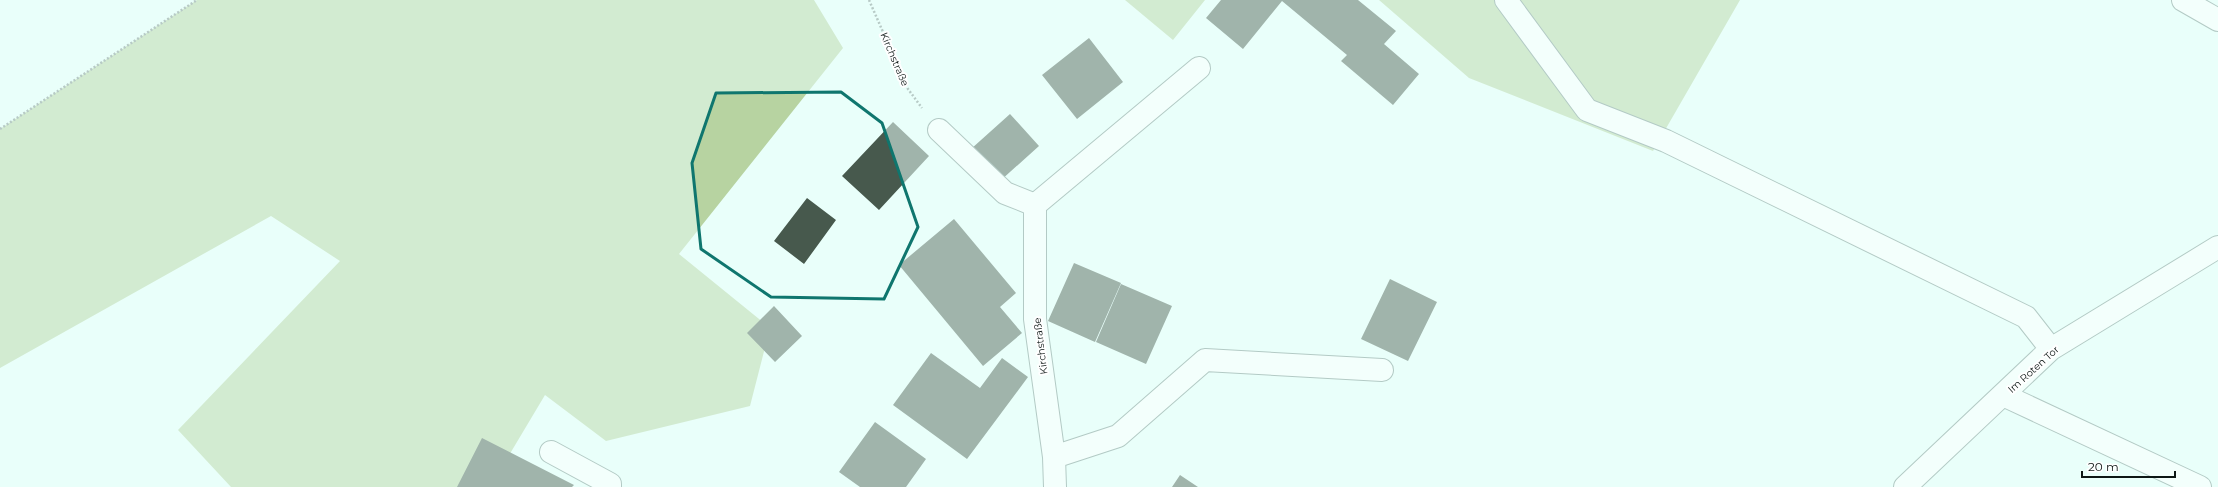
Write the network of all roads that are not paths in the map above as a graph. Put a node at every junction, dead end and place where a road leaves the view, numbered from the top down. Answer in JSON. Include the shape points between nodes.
{"nodes":[{"id":1,"x":1506,"y":0,"type":"edge"},
{"id":2,"x":2183,"y":0,"type":"edge"},
{"id":3,"x":2218,"y":20,"type":"edge"},
{"id":4,"x":1199,"y":68,"type":"dead end"},
{"id":5,"x":938,"y":130,"type":"road end"},
{"id":6,"x":1035,"y":205,"type":"junction"},
{"id":7,"x":2218,"y":247,"type":"edge"},
{"id":8,"x":2051,"y":349,"type":"junction"},
{"id":9,"x":1382,"y":370,"type":"dead end"},
{"id":10,"x":2003,"y":395,"type":"junction"},
{"id":11,"x":551,"y":452,"type":"dead end"},
{"id":12,"x":1054,"y":457,"type":"junction"},
{"id":13,"x":610,"y":487,"type":"edge"},
{"id":14,"x":1055,"y":487,"type":"edge"},
{"id":15,"x":1905,"y":487,"type":"edge"},
{"id":16,"x":2200,"y":487,"type":"edge"}],
"edges":[{"from":1,"to":8,"type":"street","via":[[1587,110],[1666,141],[2026,318]]},
{"from":2,"to":3,"type":"street"},
{"from":4,"to":6,"type":"street"},
{"from":5,"to":6,"type":"street","via":[[1005,193]]},
{"from":6,"to":12,"type":"street","name":"Kirchstraße","via":[[1036,319]]},
{"from":7,"to":8,"type":"street","name":"Im Roten Tor"},
{"from":8,"to":10,"type":"street","name":"Im Roten Tor"},
{"from":9,"to":12,"type":"street","via":[[1205,360],[1118,436]]},
{"from":10,"to":15,"type":"street","name":"Im Roten Tor"},
{"from":10,"to":16,"type":"street"},
{"from":11,"to":13,"type":"street","via":[[610,484]]},
{"from":12,"to":14,"type":"street","name":"Kirchstraße"}]}
